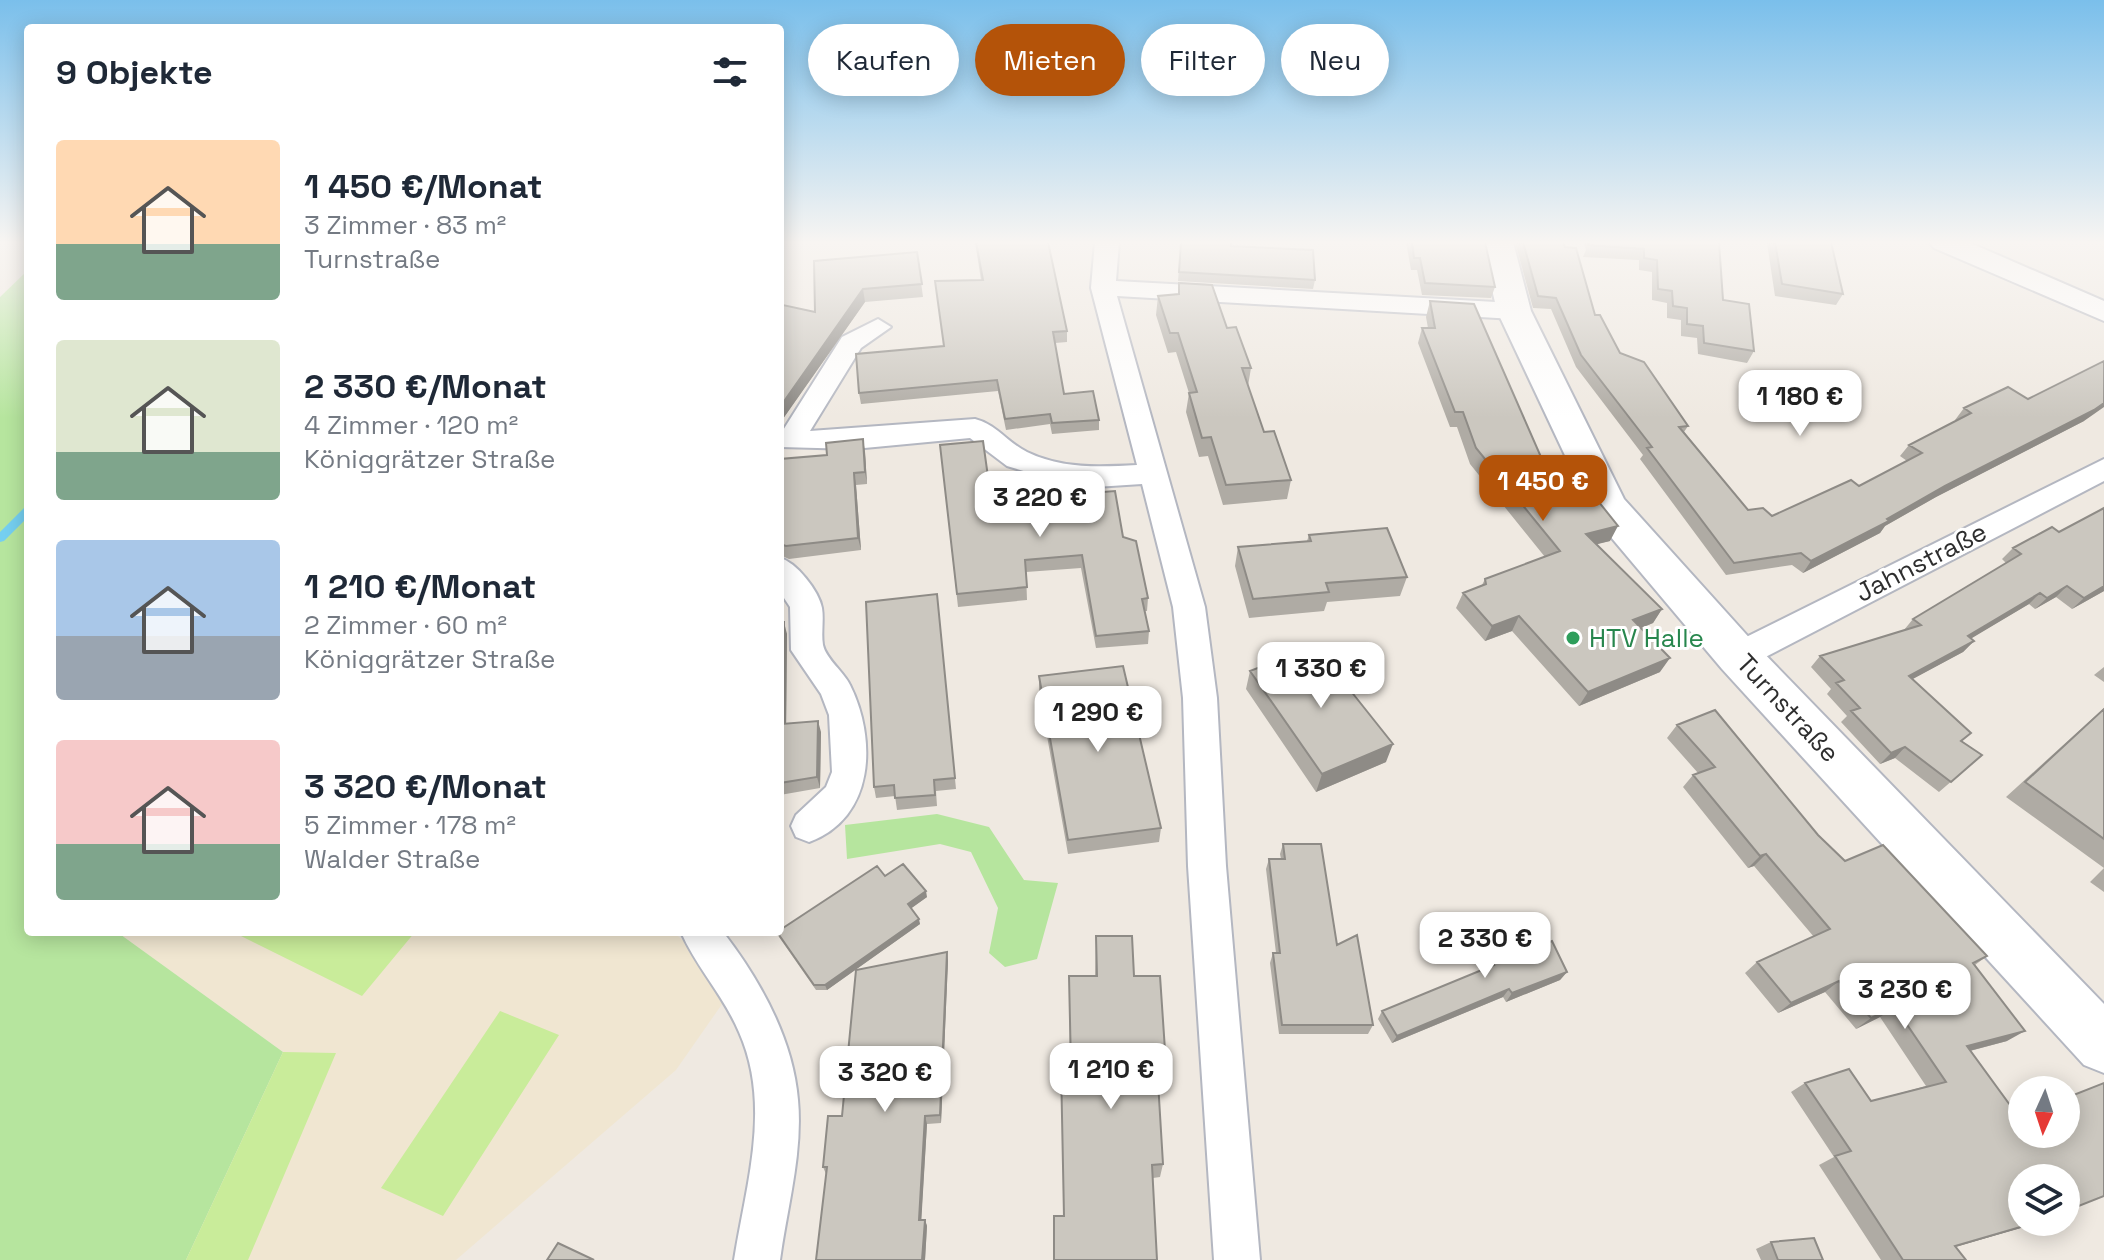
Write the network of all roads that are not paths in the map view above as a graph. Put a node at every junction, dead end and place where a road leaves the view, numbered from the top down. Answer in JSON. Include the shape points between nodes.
{"nodes":[{"id":1,"x":1106,"y":301,"type":"edge"},
{"id":2,"x":1332,"y":301,"type":"edge"},
{"id":3,"x":1511,"y":301,"type":"edge"},
{"id":4,"x":2078,"y":301,"type":"edge"},
{"id":5,"x":1514,"y":311,"type":"junction"},
{"id":6,"x":2104,"y":312,"type":"edge"},
{"id":7,"x":878,"y":327,"type":"dead end"},
{"id":8,"x":785,"y":452,"type":"edge"},
{"id":9,"x":2104,"y":469,"type":"edge"},
{"id":10,"x":1152,"y":474,"type":"junction"},
{"id":11,"x":784,"y":575,"type":"edge"},
{"id":12,"x":1738,"y":656,"type":"junction"},
{"id":13,"x":809,"y":826,"type":"dead end"},
{"id":14,"x":702,"y":936,"type":"edge"},
{"id":15,"x":2104,"y":1045,"type":"edge"},
{"id":16,"x":757,"y":1260,"type":"edge"},
{"id":17,"x":1237,"y":1260,"type":"edge"}],
"edges":[{"from":1,"to":10,"type":"street"},
{"from":2,"to":5,"type":"street"},
{"from":3,"to":5,"type":"main road","name":"Turnstraße"},
{"from":4,"to":6,"type":"street"},
{"from":5,"to":12,"type":"main road","name":"Turnstraße","via":[[1608,507]]},
{"from":7,"to":8,"type":"street","via":[[851,343]]},
{"from":8,"to":10,"type":"street","via":[[975,428],[1017,459],[1080,478]]},
{"from":9,"to":12,"type":"street","name":"Jahnstraße"},
{"from":10,"to":17,"type":"street","via":[[1189,607],[1200,698],[1207,866]]},
{"from":11,"to":13,"type":"street","via":[[806,605],[807,650],[835,688],[846,715],[850,772],[840,797]]},
{"from":12,"to":15,"type":"main road","name":"Turnstraße"},
{"from":14,"to":16,"type":"street","via":[[758,1025],[774,1076],[778,1125]]}]}
